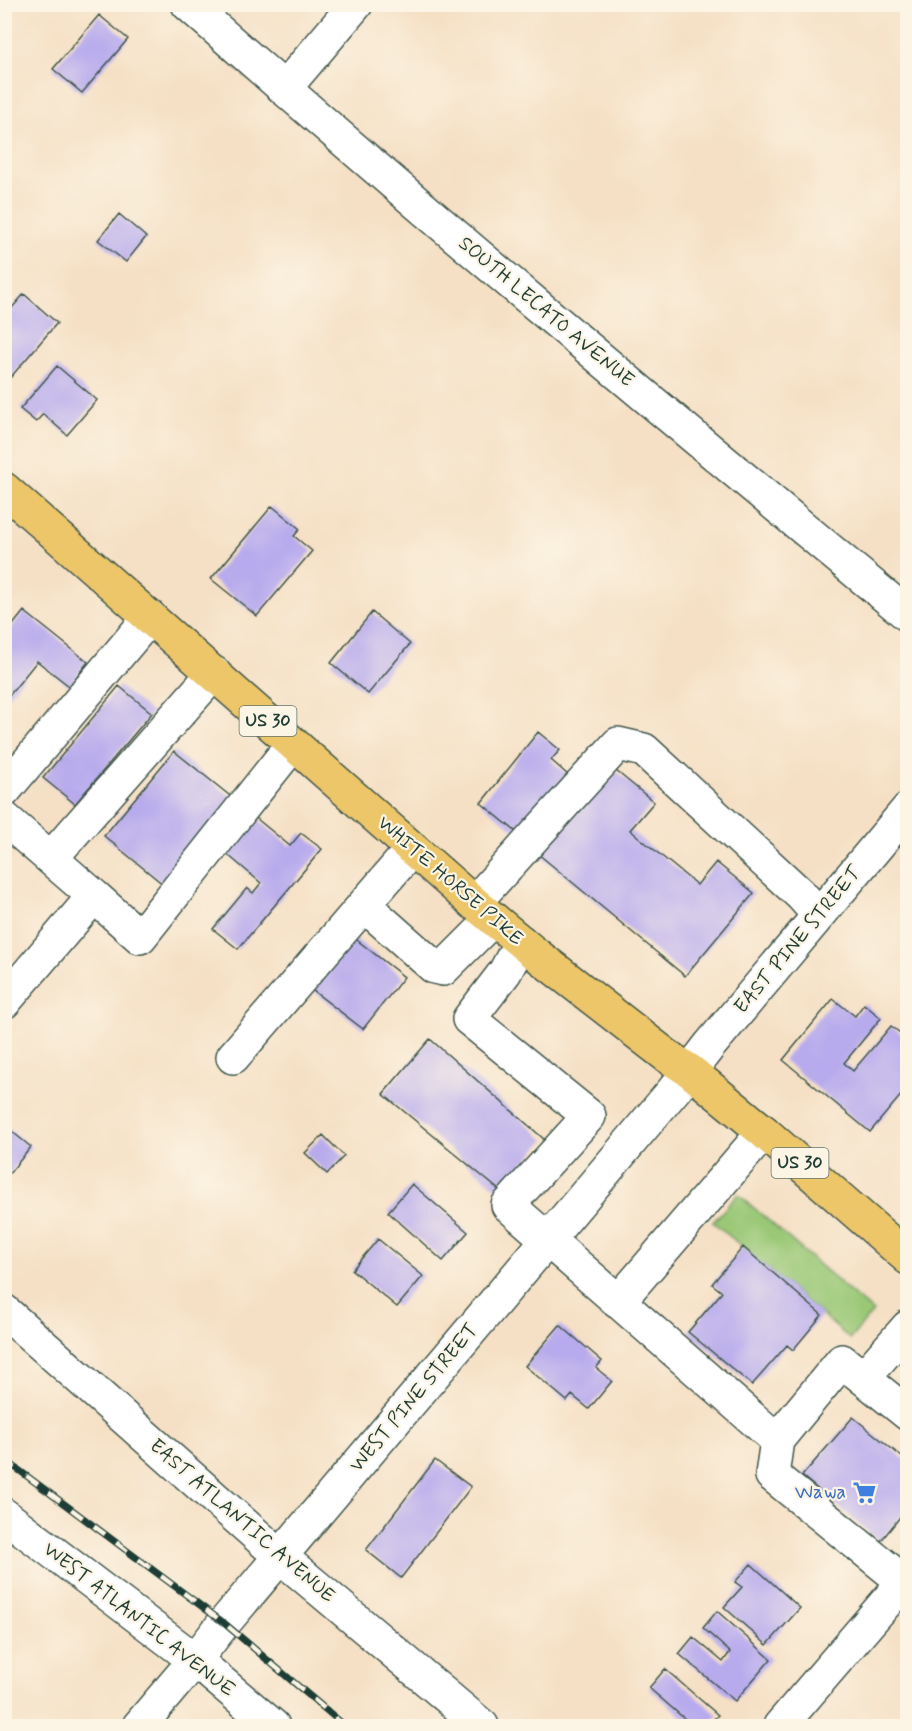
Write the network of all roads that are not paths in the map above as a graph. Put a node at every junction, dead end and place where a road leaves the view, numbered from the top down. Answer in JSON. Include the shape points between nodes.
{"nodes":[{"id":1,"x":188,"y":4,"type":"edge"},
{"id":2,"x":356,"y":4,"type":"edge"},
{"id":3,"x":284,"y":89,"type":"junction"},
{"id":4,"x":4,"y":489,"type":"edge"},
{"id":5,"x":908,"y":615,"type":"edge"},
{"id":6,"x":150,"y":617,"type":"junction"},
{"id":7,"x":214,"y":673,"type":"junction"},
{"id":8,"x":293,"y":744,"type":"junction"},
{"id":9,"x":4,"y":790,"type":"edge"},
{"id":10,"x":908,"y":809,"type":"edge"},
{"id":11,"x":4,"y":818,"type":"edge"},
{"id":12,"x":412,"y":849,"type":"junction"},
{"id":13,"x":51,"y":858,"type":"junction"},
{"id":14,"x":94,"y":896,"type":"junction"},
{"id":15,"x":364,"y":904,"type":"junction"},
{"id":16,"x":483,"y":911,"type":"junction"},
{"id":17,"x":819,"y":915,"type":"junction"},
{"id":18,"x":521,"y":942,"type":"junction"},
{"id":19,"x":4,"y":1002,"type":"edge"},
{"id":20,"x":233,"y":1057,"type":"dead end"},
{"id":21,"x":690,"y":1071,"type":"junction"},
{"id":22,"x":764,"y":1132,"type":"junction"},
{"id":23,"x":548,"y":1238,"type":"junction"},
{"id":24,"x":908,"y":1258,"type":"edge"},
{"id":25,"x":618,"y":1302,"type":"junction"},
{"id":26,"x":4,"y":1311,"type":"edge"},
{"id":27,"x":908,"y":1327,"type":"edge"},
{"id":28,"x":863,"y":1378,"type":"junction"},
{"id":29,"x":908,"y":1414,"type":"edge"},
{"id":30,"x":777,"y":1440,"type":"junction"},
{"id":31,"x":4,"y":1515,"type":"edge"},
{"id":32,"x":281,"y":1557,"type":"junction"},
{"id":33,"x":906,"y":1579,"type":"edge"},
{"id":34,"x":195,"y":1660,"type":"junction"},
{"id":35,"x":139,"y":1726,"type":"edge"},
{"id":36,"x":273,"y":1726,"type":"edge"},
{"id":37,"x":482,"y":1726,"type":"edge"},
{"id":38,"x":780,"y":1726,"type":"edge"}],
"edges":[{"from":1,"to":3,"type":"street","name":"SOUTH LECATO AVENUE"},
{"from":2,"to":3,"type":"street"},
{"from":3,"to":5,"type":"street","name":"SOUTH LECATO AVENUE"},
{"from":4,"to":6,"type":"highway","name":"WHITE HORSE PIKE","number":"US 30"},
{"from":6,"to":7,"type":"highway","name":"WHITE HORSE PIKE","number":"US 30"},
{"from":6,"to":9,"type":"street"},
{"from":7,"to":8,"type":"highway","name":"WHITE HORSE PIKE","number":"US 30"},
{"from":7,"to":13,"type":"street"},
{"from":8,"to":12,"type":"highway","name":"WHITE HORSE PIKE","number":"US 30"},
{"from":8,"to":14,"type":"street","via":[[140,937]]},
{"from":10,"to":17,"type":"street","name":"EAST PINE STREET"},
{"from":11,"to":13,"type":"street"},
{"from":12,"to":15,"type":"street"},
{"from":12,"to":16,"type":"highway","name":"WHITE HORSE PIKE","number":"US 30"},
{"from":13,"to":14,"type":"street"},
{"from":14,"to":19,"type":"street"},
{"from":15,"to":16,"type":"street","via":[[434,967],[443,969]]},
{"from":15,"to":20,"type":"street"},
{"from":16,"to":17,"type":"street","via":[[618,744],[644,750]]},
{"from":16,"to":18,"type":"highway","name":"WHITE HORSE PIKE","number":"US 30"},
{"from":17,"to":21,"type":"street","name":"EAST PINE STREET"},
{"from":18,"to":21,"type":"highway","name":"WHITE HORSE PIKE","number":"US 30"},
{"from":18,"to":23,"type":"street","via":[[505,972],[469,1019],[589,1116],[508,1205]]},
{"from":21,"to":22,"type":"highway","name":"WHITE HORSE PIKE","number":"US 30"},
{"from":21,"to":23,"type":"street","name":"WEST PINE STREET"},
{"from":22,"to":24,"type":"highway","name":"WHITE HORSE PIKE","number":"US 30"},
{"from":22,"to":25,"type":"street"},
{"from":23,"to":25,"type":"street"},
{"from":23,"to":32,"type":"street","name":"WEST PINE STREET"},
{"from":25,"to":30,"type":"street"},
{"from":26,"to":32,"type":"street","name":"EAST ATLANTIC AVENUE"},
{"from":27,"to":28,"type":"street"},
{"from":28,"to":29,"type":"street"},
{"from":28,"to":30,"type":"street","via":[[842,1362]]},
{"from":30,"to":33,"type":"street","via":[[772,1475]]},
{"from":31,"to":34,"type":"street","name":"WEST ATLANTIC AVENUE"},
{"from":32,"to":34,"type":"street","name":"WEST PINE STREET"},
{"from":32,"to":37,"type":"street","name":"EAST ATLANTIC AVENUE"},
{"from":33,"to":38,"type":"street"},
{"from":34,"to":35,"type":"street","name":"WEST PINE STREET"},
{"from":34,"to":36,"type":"street","name":"WEST ATLANTIC AVENUE"}]}
